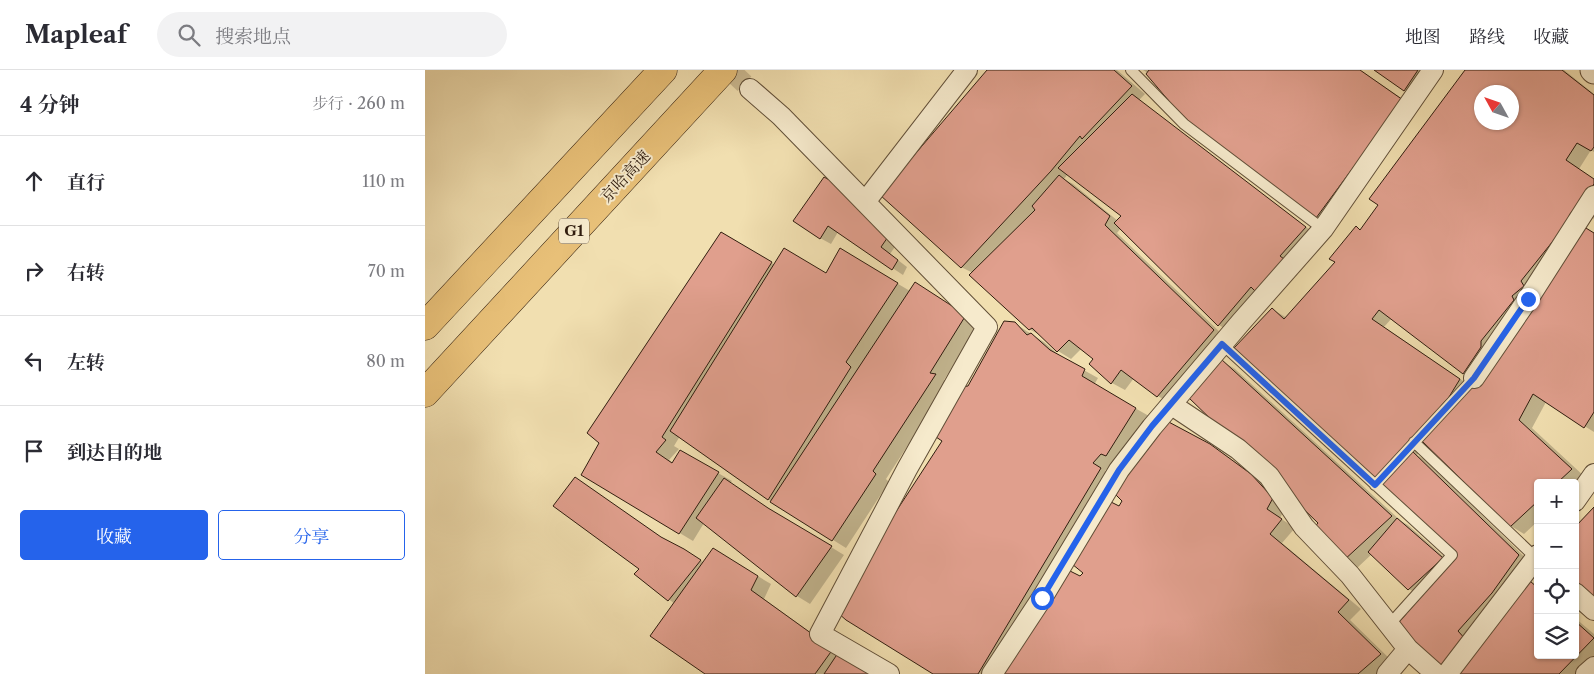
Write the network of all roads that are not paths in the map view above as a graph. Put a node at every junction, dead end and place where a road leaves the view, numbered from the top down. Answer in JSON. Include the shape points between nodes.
{"nodes":[{"id":1,"x":663,"y":70,"type":"edge"},
{"id":2,"x":723,"y":70,"type":"edge"},
{"id":3,"x":967,"y":70,"type":"edge"},
{"id":4,"x":1433,"y":70,"type":"edge"},
{"id":5,"x":1135,"y":71,"type":"edge"},
{"id":6,"x":750,"y":88,"type":"tunnel mouth"},
{"id":7,"x":1594,"y":196,"type":"edge"},
{"id":8,"x":865,"y":202,"type":"junction"},
{"id":9,"x":1323,"y":229,"type":"junction"},
{"id":10,"x":425,"y":326,"type":"edge"},
{"id":11,"x":1222,"y":344,"type":"junction"},
{"id":12,"x":1474,"y":378,"type":"joint"},
{"id":13,"x":425,"y":393,"type":"edge"},
{"id":14,"x":1172,"y":405,"type":"junction"},
{"id":15,"x":1414,"y":442,"type":"junction"},
{"id":16,"x":1594,"y":474,"type":"edge"},
{"id":17,"x":1375,"y":485,"type":"junction"},
{"id":18,"x":1579,"y":495,"type":"edge"},
{"id":19,"x":1534,"y":555,"type":"edge"},
{"id":20,"x":1534,"y":562,"type":"edge"},
{"id":21,"x":1579,"y":597,"type":"edge"},
{"id":22,"x":1594,"y":610,"type":"edge"},
{"id":23,"x":1389,"y":625,"type":"junction"},
{"id":24,"x":1408,"y":649,"type":"junction"},
{"id":25,"x":1594,"y":667,"type":"edge"},
{"id":26,"x":889,"y":674,"type":"edge"},
{"id":27,"x":992,"y":674,"type":"edge"},
{"id":28,"x":1387,"y":674,"type":"edge"},
{"id":29,"x":1436,"y":674,"type":"edge"},
{"id":30,"x":1447,"y":674,"type":"edge"},
{"id":31,"x":1586,"y":674,"type":"edge"}],
"edges":[{"from":1,"to":10,"type":"highway"},
{"from":2,"to":13,"type":"highway","name":"京哈高速","number":"G1"},
{"from":3,"to":8,"type":"street"},
{"from":4,"to":9,"type":"street"},
{"from":5,"to":9,"type":"lane","via":[[1183,124]]},
{"from":6,"to":8,"type":"street"},
{"from":7,"to":12,"type":"street"},
{"from":8,"to":26,"type":"street","via":[[987,327],[820,634]]},
{"from":9,"to":11,"type":"street"},
{"from":11,"to":14,"type":"street"},
{"from":11,"to":17,"type":"lane"},
{"from":12,"to":15,"type":"lane"},
{"from":14,"to":23,"type":"street","via":[[1238,449],[1269,476],[1304,527],[1349,575]]},
{"from":14,"to":27,"type":"street","via":[[1119,470]]},
{"from":15,"to":17,"type":"lane"},
{"from":15,"to":19,"type":"lane"},
{"from":16,"to":18,"type":"street"},
{"from":17,"to":23,"type":"lane","via":[[1451,555]]},
{"from":20,"to":30,"type":"street"},
{"from":21,"to":22,"type":"street"},
{"from":23,"to":24,"type":"street"},
{"from":24,"to":28,"type":"street"},
{"from":24,"to":29,"type":"street"},
{"from":25,"to":31,"type":"street"}]}
